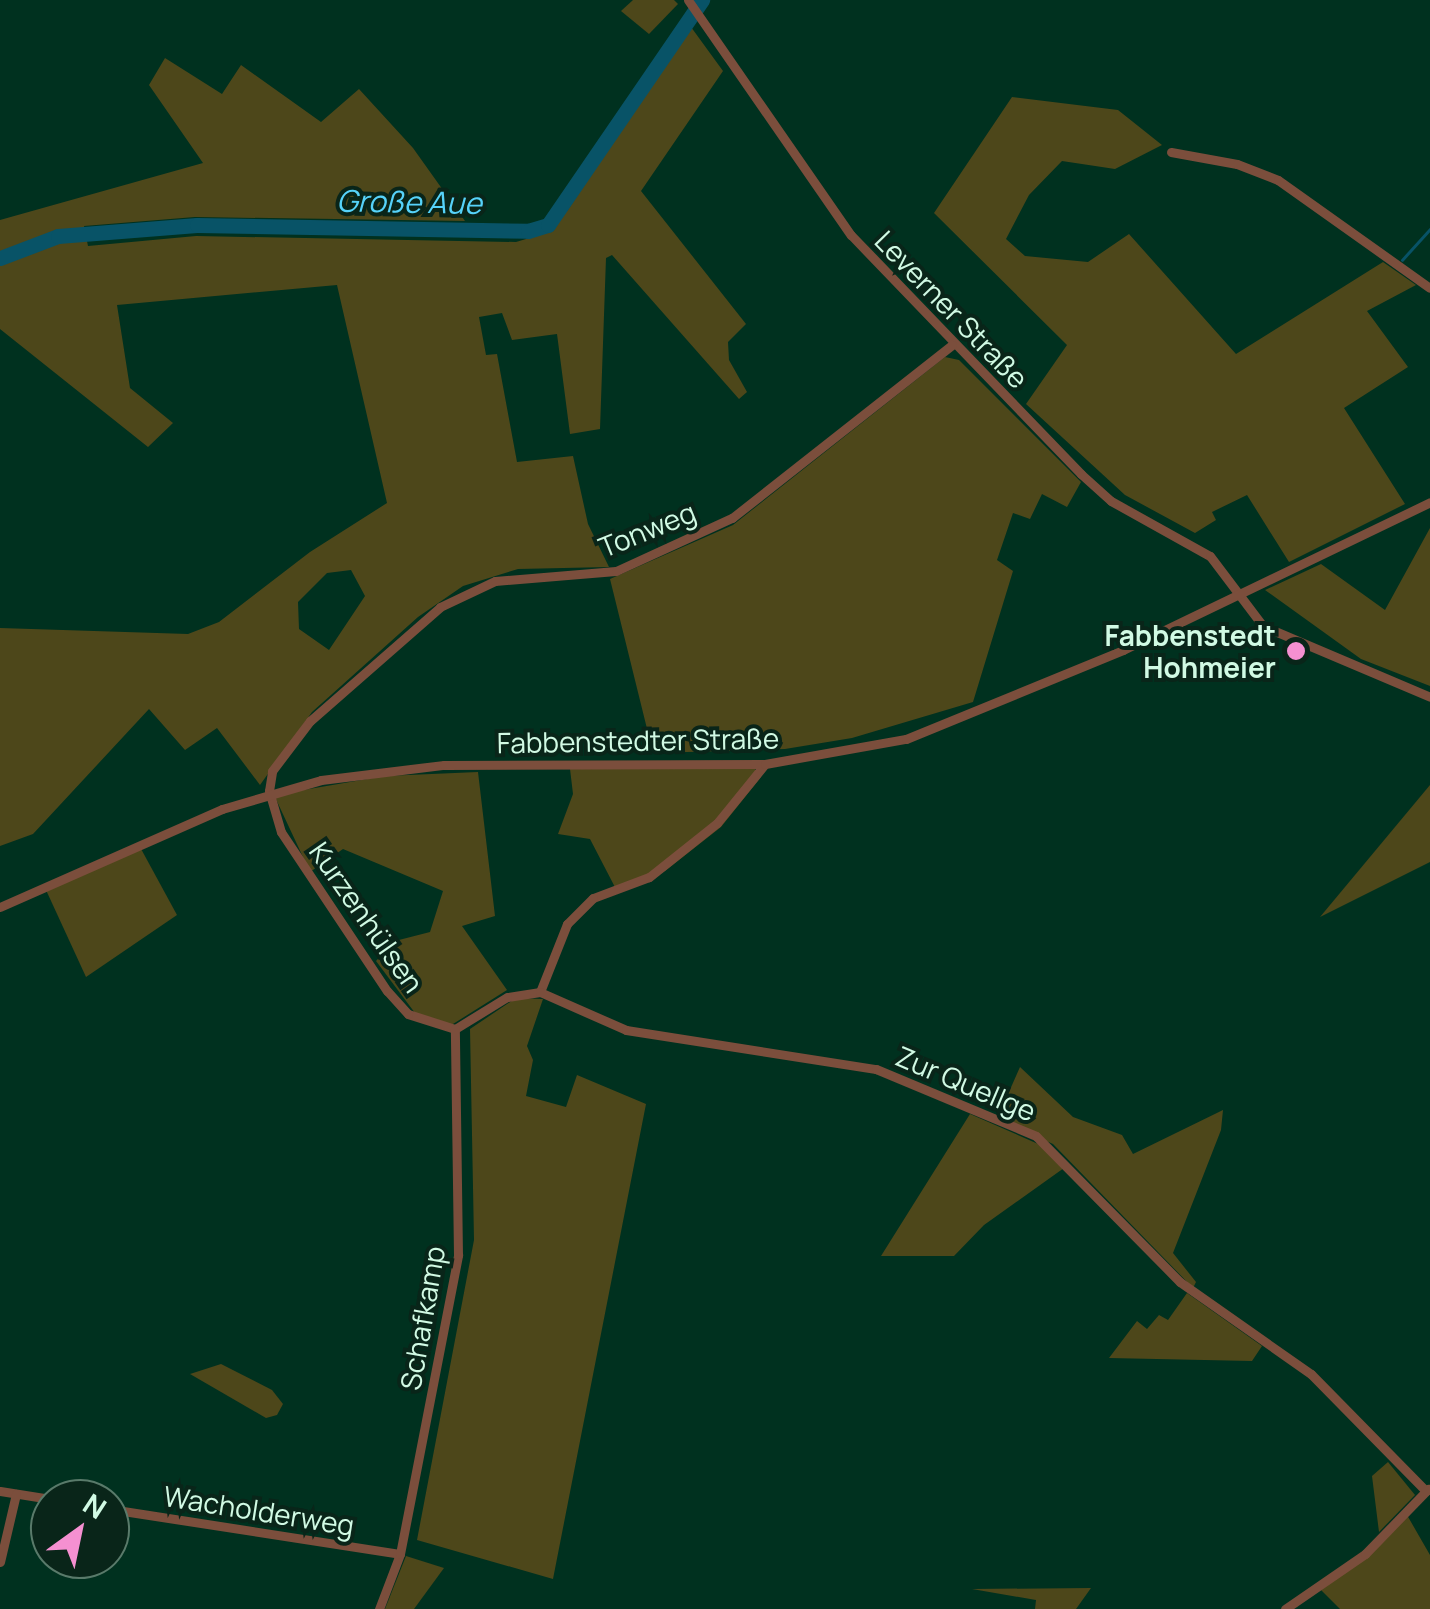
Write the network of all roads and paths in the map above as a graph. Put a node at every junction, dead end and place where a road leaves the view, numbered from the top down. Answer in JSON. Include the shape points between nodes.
{"nodes":[{"id":1,"x":688,"y":0,"type":"edge"},
{"id":2,"x":1171,"y":152,"type":"dead end"},
{"id":3,"x":1430,"y":288,"type":"edge"},
{"id":4,"x":952,"y":344,"type":"junction"},
{"id":5,"x":1430,"y":502,"type":"edge"},
{"id":6,"x":1238,"y":594,"type":"junction"},
{"id":7,"x":1430,"y":697,"type":"edge"},
{"id":8,"x":765,"y":764,"type":"junction"},
{"id":9,"x":269,"y":791,"type":"junction"},
{"id":10,"x":0,"y":908,"type":"edge"},
{"id":11,"x":540,"y":992,"type":"junction"},
{"id":12,"x":455,"y":1029,"type":"junction"},
{"id":13,"x":1428,"y":1489,"type":"edge"},
{"id":14,"x":0,"y":1491,"type":"edge"},
{"id":15,"x":16,"y":1494,"type":"junction"},
{"id":16,"x":30,"y":1496,"type":"edge"},
{"id":17,"x":130,"y":1512,"type":"edge"},
{"id":18,"x":400,"y":1554,"type":"junction"},
{"id":19,"x":0,"y":1562,"type":"edge"},
{"id":20,"x":379,"y":1609,"type":"edge"},
{"id":21,"x":1285,"y":1609,"type":"edge"}],
"edges":[{"from":1,"to":4,"type":"street","name":"Leverner Straße","via":[[851,236]]},
{"from":2,"to":3,"type":"street","via":[[1262,172]]},
{"from":4,"to":6,"type":"street","name":"Leverner Straße","via":[[1110,501],[1210,556]]},
{"from":4,"to":9,"type":"street","name":"Tonweg","via":[[732,518],[616,570],[495,581],[440,606],[310,721],[272,771]]},
{"from":5,"to":6,"type":"street","name":"Fabbenstedter Straße"},
{"from":6,"to":7,"type":"street","name":"Leverner Straße","via":[[1255,620],[1281,636]]},
{"from":6,"to":8,"type":"street","name":"Fabbenstedter Straße","via":[[970,717],[906,739]]},
{"from":8,"to":9,"type":"street","name":"Fabbenstedter Straße","via":[[444,765],[379,769]]},
{"from":8,"to":11,"type":"street","via":[[717,823],[649,877],[592,898],[567,924]]},
{"from":9,"to":10,"type":"street","name":"Fabbenstedter Straße"},
{"from":9,"to":12,"type":"street","name":"Kurzenhülsen","via":[[281,832],[387,990],[408,1014]]},
{"from":11,"to":12,"type":"street","via":[[508,997]]},
{"from":11,"to":13,"type":"street","name":"Zur Quellge","via":[[626,1030],[876,1068],[1036,1136],[1180,1282],[1311,1374]]},
{"from":12,"to":18,"type":"street","name":"Schafkamp","via":[[458,1255]]},
{"from":13,"to":21,"type":"street","via":[[1365,1554]]},
{"from":14,"to":15,"type":"street"},
{"from":15,"to":16,"type":"street"},
{"from":15,"to":19,"type":"street"},
{"from":17,"to":18,"type":"street","name":"Wacholderweg"},
{"from":18,"to":20,"type":"street","name":"Schafkamp"}]}
